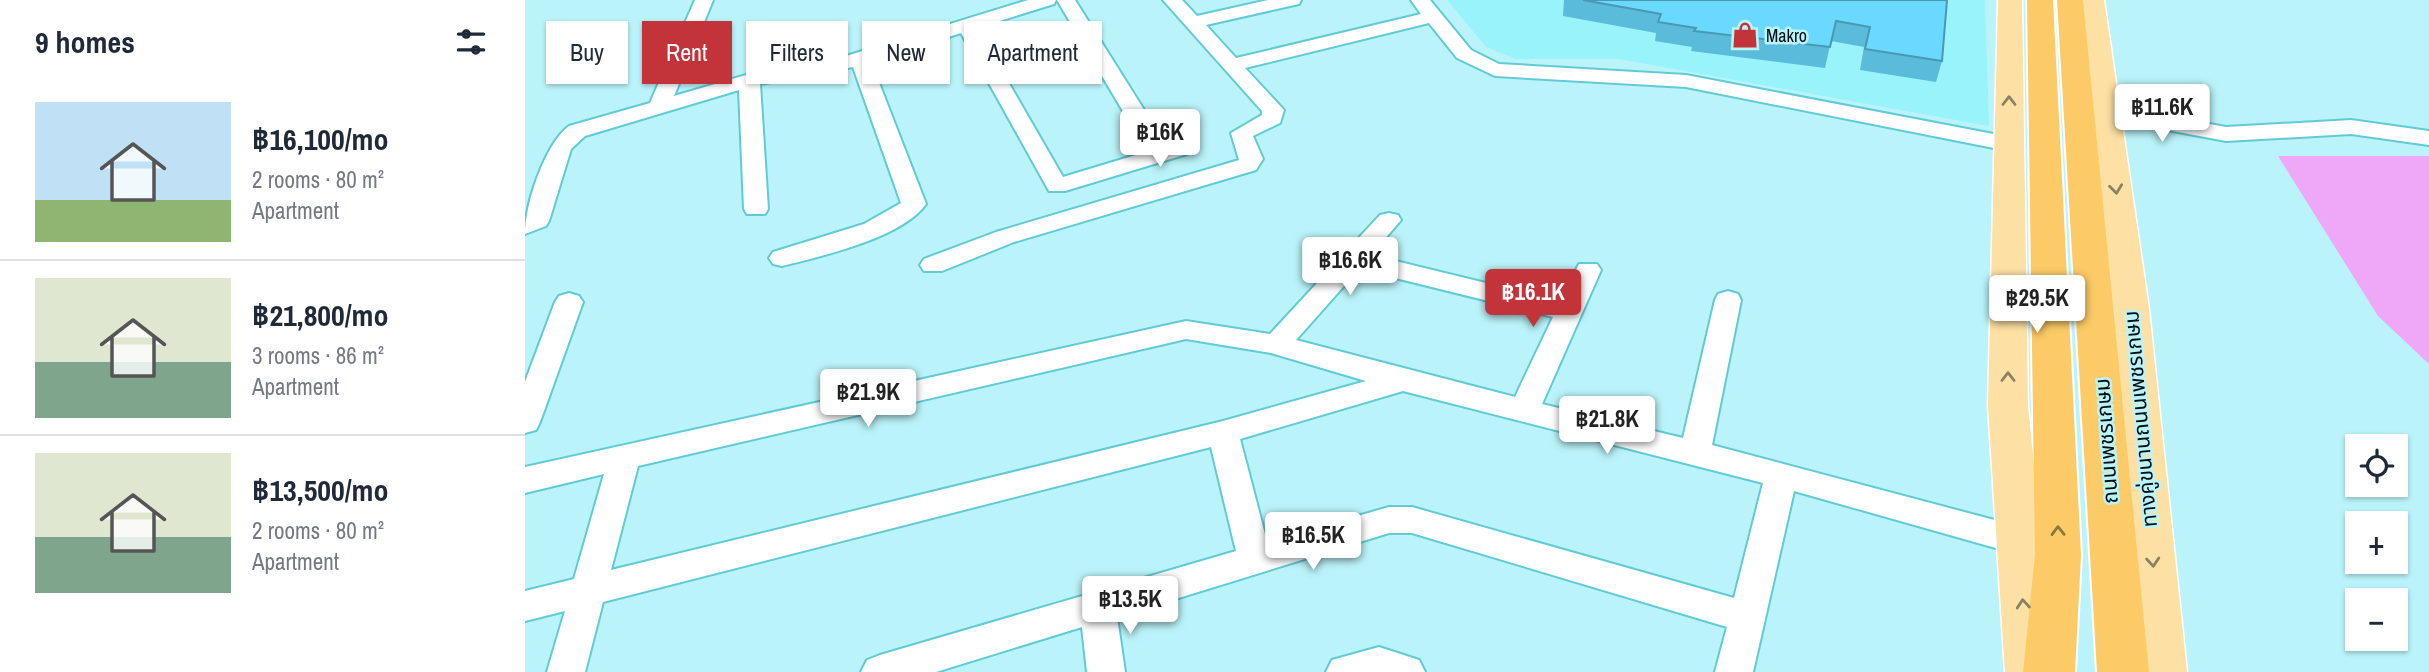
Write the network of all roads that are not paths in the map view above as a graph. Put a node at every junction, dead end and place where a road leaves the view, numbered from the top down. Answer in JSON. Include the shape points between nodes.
{"nodes":[{"id":1,"x":704,"y":0,"type":"edge"},
{"id":2,"x":1047,"y":0,"type":"edge"},
{"id":3,"x":1066,"y":0,"type":"edge"},
{"id":4,"x":1172,"y":0,"type":"edge"},
{"id":5,"x":1292,"y":0,"type":"edge"},
{"id":6,"x":2010,"y":0,"type":"edge"},
{"id":7,"x":2040,"y":0,"type":"edge"},
{"id":8,"x":2070,"y":0,"type":"edge"},
{"id":9,"x":2092,"y":0,"type":"edge"},
{"id":10,"x":1426,"y":8,"type":"edge"},
{"id":11,"x":985,"y":21,"type":"edge"},
{"id":12,"x":1192,"y":23,"type":"junction"},
{"id":13,"x":964,"y":28,"type":"edge"},
{"id":14,"x":860,"y":59,"type":"junction"},
{"id":15,"x":848,"y":61,"type":"edge"},
{"id":16,"x":1231,"y":65,"type":"junction"},
{"id":17,"x":746,"y":81,"type":"edge"},
{"id":18,"x":749,"y":84,"type":"edge"},
{"id":19,"x":999,"y":84,"type":"edge"},
{"id":20,"x":659,"y":107,"type":"junction"},
{"id":21,"x":2106,"y":112,"type":"junction"},
{"id":22,"x":1135,"y":113,"type":"dead end"},
{"id":23,"x":2429,"y":138,"type":"edge"},
{"id":24,"x":2009,"y":144,"type":"junction"},
{"id":25,"x":1179,"y":149,"type":"dead end"},
{"id":26,"x":756,"y":209,"type":"dead end"},
{"id":27,"x":1389,"y":220,"type":"dead end"},
{"id":28,"x":529,"y":229,"type":"edge"},
{"id":29,"x":782,"y":258,"type":"dead end"},
{"id":30,"x":1352,"y":260,"type":"junction"},
{"id":31,"x":933,"y":265,"type":"dead end"},
{"id":32,"x":1588,"y":270,"type":"dead end"},
{"id":33,"x":1728,"y":300,"type":"dead end"},
{"id":34,"x":569,"y":302,"type":"dead end"},
{"id":35,"x":1568,"y":312,"type":"junction"},
{"id":36,"x":1278,"y":343,"type":"junction"},
{"id":37,"x":1403,"y":381,"type":"junction"},
{"id":38,"x":1525,"y":409,"type":"junction"},
{"id":39,"x":525,"y":422,"type":"edge"},
{"id":40,"x":1223,"y":432,"type":"junction"},
{"id":41,"x":1695,"y":452,"type":"junction"},
{"id":42,"x":624,"y":459,"type":"junction"},
{"id":43,"x":1781,"y":475,"type":"junction"},
{"id":44,"x":525,"y":480,"type":"edge"},
{"id":45,"x":2017,"y":540,"type":"junction"},
{"id":46,"x":1255,"y":560,"type":"junction"},
{"id":47,"x":587,"y":591,"type":"junction"},
{"id":48,"x":525,"y":606,"type":"edge"},
{"id":49,"x":1098,"y":607,"type":"junction"},
{"id":50,"x":1747,"y":617,"type":"junction"},
{"id":51,"x":566,"y":672,"type":"edge"},
{"id":52,"x":880,"y":672,"type":"edge"},
{"id":53,"x":1106,"y":672,"type":"edge"},
{"id":54,"x":1345,"y":672,"type":"edge"},
{"id":55,"x":1406,"y":672,"type":"edge"},
{"id":56,"x":1734,"y":672,"type":"edge"},
{"id":57,"x":2030,"y":672,"type":"edge"},
{"id":58,"x":2049,"y":672,"type":"edge"},
{"id":59,"x":2123,"y":672,"type":"edge"},
{"id":60,"x":2162,"y":672,"type":"edge"}],
"edges":[{"from":1,"to":20,"type":"street"},
{"from":2,"to":11,"type":"street"},
{"from":3,"to":22,"type":"street"},
{"from":4,"to":12,"type":"street"},
{"from":5,"to":12,"type":"street"},
{"from":24,"to":6,"type":"main road","one_way":true},
{"from":58,"to":7,"type":"highway","one_way":true,"via":[[2058,555]]},
{"from":8,"to":59,"type":"highway","name":"ถนนเพชรเกษม"},
{"from":9,"to":21,"type":"main road","name":"ทางคู่ขนานถนนเพชรเกษม"},
{"from":10,"to":16,"type":"street"},
{"from":10,"to":24,"type":"street","via":[[1464,54],[1495,70],[1686,81]]},
{"from":12,"to":16,"type":"street"},
{"from":13,"to":14,"type":"street"},
{"from":14,"to":15,"type":"street"},
{"from":14,"to":29,"type":"street","via":[[914,204],[910,211],[877,227]]},
{"from":16,"to":31,"type":"street","via":[[1275,115],[1243,133],[1251,159],[1248,165],[1005,237]]},
{"from":17,"to":20,"type":"street"},
{"from":18,"to":26,"type":"street"},
{"from":19,"to":25,"type":"street","via":[[1057,186]]},
{"from":20,"to":28,"type":"street","via":[[600,122],[566,139]]},
{"from":21,"to":23,"type":"street","via":[[2226,134],[2351,127]]},
{"from":21,"to":60,"type":"main road","name":"ทางคู่ขนานถนนเพชรเกษม","one_way":true,"via":[[2131,309]]},
{"from":45,"to":24,"type":"main road","one_way":true,"via":[[2008,406]]},
{"from":27,"to":30,"type":"street"},
{"from":30,"to":35,"type":"street"},
{"from":30,"to":36,"type":"street"},
{"from":32,"to":35,"type":"street"},
{"from":33,"to":41,"type":"street"},
{"from":34,"to":39,"type":"street"},
{"from":35,"to":38,"type":"street"},
{"from":36,"to":37,"type":"street"},
{"from":36,"to":42,"type":"street","via":[[1207,331],[1171,332]]},
{"from":37,"to":38,"type":"street"},
{"from":37,"to":40,"type":"street"},
{"from":38,"to":41,"type":"street"},
{"from":40,"to":46,"type":"street"},
{"from":40,"to":47,"type":"street"},
{"from":41,"to":43,"type":"street"},
{"from":42,"to":44,"type":"street"},
{"from":42,"to":47,"type":"street"},
{"from":43,"to":45,"type":"street"},
{"from":43,"to":50,"type":"street"},
{"from":57,"to":45,"type":"main road","one_way":true},
{"from":46,"to":49,"type":"street"},
{"from":46,"to":50,"type":"street","via":[[1389,520],[1412,520]]},
{"from":47,"to":48,"type":"street"},
{"from":47,"to":51,"type":"street"},
{"from":49,"to":52,"type":"street"},
{"from":49,"to":53,"type":"street"},
{"from":50,"to":56,"type":"street"},
{"from":54,"to":55,"type":"street","via":[[1378,664]]}]}
